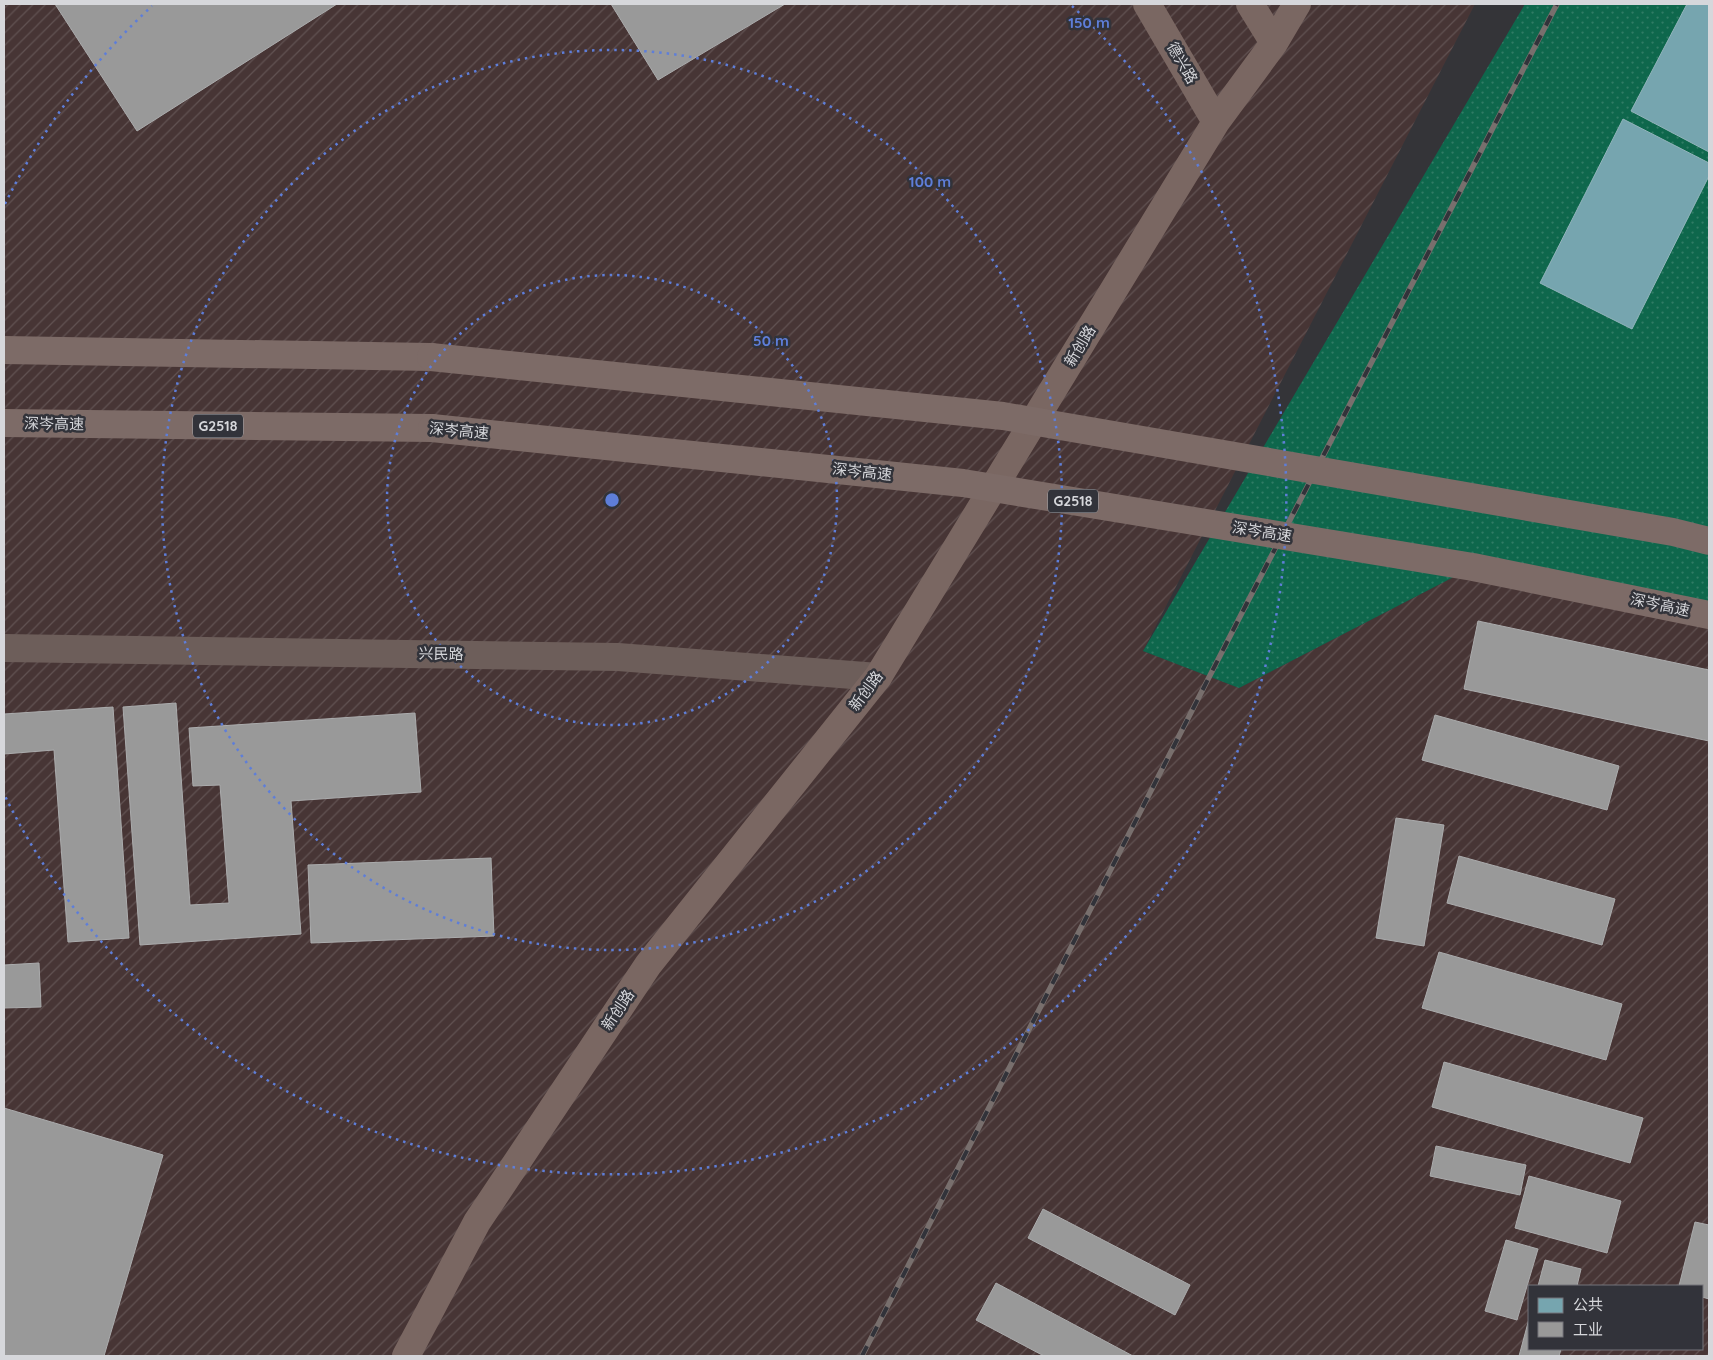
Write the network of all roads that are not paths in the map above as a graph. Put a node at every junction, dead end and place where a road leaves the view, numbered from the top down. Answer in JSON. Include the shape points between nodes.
{"nodes":[{"id":1,"x":1147,"y":4,"type":"edge"},
{"id":2,"x":1250,"y":4,"type":"edge"},
{"id":3,"x":1297,"y":4,"type":"edge"},
{"id":4,"x":1274,"y":43,"type":"junction"},
{"id":5,"x":1216,"y":122,"type":"junction"},
{"id":6,"x":4,"y":350,"type":"edge"},
{"id":7,"x":4,"y":423,"type":"edge"},
{"id":8,"x":1709,"y":541,"type":"edge"},
{"id":9,"x":1709,"y":615,"type":"edge"},
{"id":10,"x":4,"y":648,"type":"edge"},
{"id":11,"x":878,"y":677,"type":"junction"},
{"id":12,"x":406,"y":1356,"type":"edge"}],
"edges":[{"from":1,"to":5,"type":"street","name":"德兴路"},
{"from":2,"to":4,"type":"street"},
{"from":3,"to":4,"type":"street","name":"新创路"},
{"from":4,"to":5,"type":"street","name":"新创路"},
{"from":5,"to":11,"type":"street","name":"新创路"},
{"from":6,"to":8,"type":"highway","bridge":true,"via":[[432,358],[1003,416]]},
{"from":7,"to":9,"type":"highway","name":"深岑高速","number":"G2518","bridge":true,"via":[[432,428],[963,483],[1473,567]]},
{"from":10,"to":11,"type":"street","name":"兴民路","via":[[618,657]]},
{"from":11,"to":12,"type":"street","name":"新创路","via":[[648,965],[477,1222]]}]}
